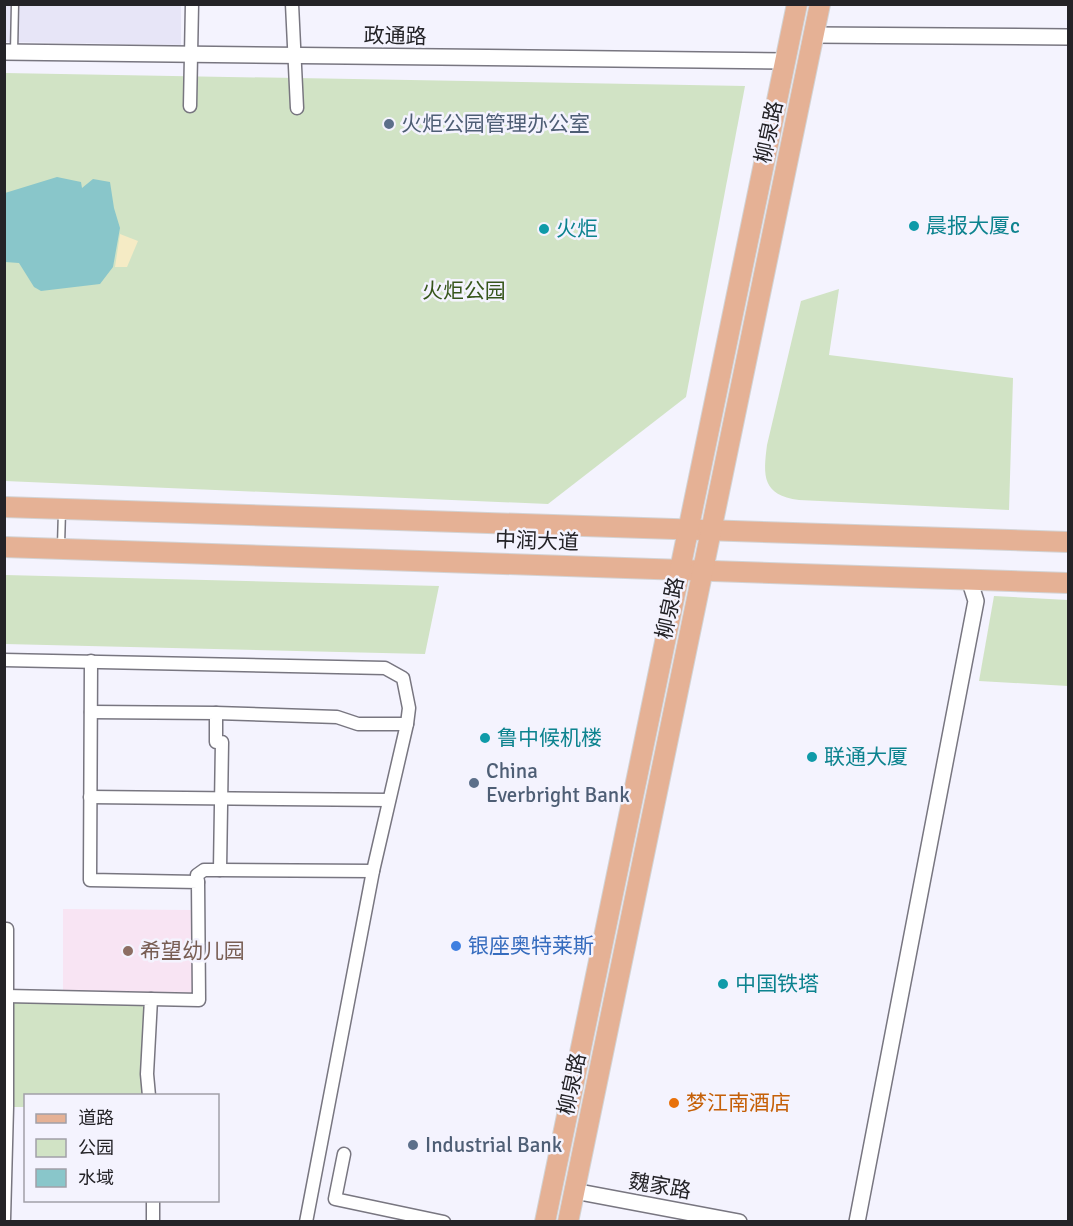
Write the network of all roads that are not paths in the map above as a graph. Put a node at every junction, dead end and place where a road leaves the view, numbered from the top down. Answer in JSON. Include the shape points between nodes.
{"nodes":[{"id":1,"x":15,"y":4,"type":"edge"},
{"id":2,"x":192,"y":4,"type":"edge"},
{"id":3,"x":292,"y":4,"type":"edge"},
{"id":4,"x":797,"y":4,"type":"edge"},
{"id":5,"x":820,"y":4,"type":"edge"},
{"id":6,"x":813,"y":35,"type":"junction"},
{"id":7,"x":1068,"y":37,"type":"edge"},
{"id":8,"x":9,"y":52,"type":"edge"},
{"id":9,"x":191,"y":54,"type":"junction"},
{"id":10,"x":295,"y":56,"type":"junction"},
{"id":11,"x":785,"y":61,"type":"junction"},
{"id":12,"x":190,"y":106,"type":"dead end"},
{"id":13,"x":297,"y":108,"type":"dead end"},
{"id":14,"x":4,"y":507,"type":"edge"},
{"id":15,"x":62,"y":509,"type":"junction"},
{"id":16,"x":688,"y":530,"type":"junction"},
{"id":17,"x":711,"y":530,"type":"junction"},
{"id":18,"x":1068,"y":542,"type":"edge"},
{"id":19,"x":4,"y":547,"type":"edge"},
{"id":20,"x":61,"y":549,"type":"junction"},
{"id":21,"x":680,"y":570,"type":"junction"},
{"id":22,"x":702,"y":570,"type":"junction"},
{"id":23,"x":969,"y":579,"type":"junction"},
{"id":24,"x":1068,"y":583,"type":"edge"},
{"id":25,"x":4,"y":660,"type":"edge"},
{"id":26,"x":91,"y":661,"type":"junction"},
{"id":27,"x":91,"y":712,"type":"junction"},
{"id":28,"x":216,"y":714,"type":"junction"},
{"id":29,"x":407,"y":724,"type":"junction"},
{"id":30,"x":90,"y":797,"type":"junction"},
{"id":31,"x":221,"y":799,"type":"junction"},
{"id":32,"x":389,"y":800,"type":"junction"},
{"id":33,"x":220,"y":870,"type":"junction"},
{"id":34,"x":373,"y":871,"type":"junction"},
{"id":35,"x":198,"y":882,"type":"junction"},
{"id":36,"x":4,"y":929,"type":"edge"},
{"id":37,"x":6,"y":996,"type":"junction"},
{"id":38,"x":151,"y":999,"type":"junction"},
{"id":39,"x":149,"y":1094,"type":"edge"},
{"id":40,"x":6,"y":1125,"type":"edge"},
{"id":41,"x":344,"y":1154,"type":"dead end"},
{"id":42,"x":574,"y":1191,"type":"junction"},
{"id":43,"x":153,"y":1202,"type":"edge"},
{"id":44,"x":4,"y":1219,"type":"edge"},
{"id":45,"x":153,"y":1221,"type":"edge"},
{"id":46,"x":306,"y":1221,"type":"edge"},
{"id":47,"x":444,"y":1221,"type":"edge"},
{"id":48,"x":545,"y":1221,"type":"edge"},
{"id":49,"x":568,"y":1221,"type":"edge"},
{"id":50,"x":739,"y":1221,"type":"edge"},
{"id":51,"x":857,"y":1221,"type":"edge"}],
"edges":[{"from":1,"to":8,"type":"lane"},
{"from":2,"to":9,"type":"street"},
{"from":3,"to":10,"type":"street"},
{"from":4,"to":11,"type":"main road","name":"柳泉路"},
{"from":5,"to":6,"type":"main road","name":"柳泉路"},
{"from":6,"to":7,"type":"street"},
{"from":6,"to":17,"type":"main road","name":"柳泉路"},
{"from":8,"to":9,"type":"street","name":"政通路"},
{"from":9,"to":10,"type":"street","name":"政通路"},
{"from":9,"to":12,"type":"street"},
{"from":10,"to":11,"type":"street","name":"政通路"},
{"from":10,"to":13,"type":"street"},
{"from":11,"to":16,"type":"main road","name":"柳泉路"},
{"from":14,"to":15,"type":"main road","name":"中润大道"},
{"from":15,"to":16,"type":"main road","name":"中润大道"},
{"from":15,"to":20,"type":"lane"},
{"from":16,"to":17,"type":"main road","name":"中润大道"},
{"from":16,"to":21,"type":"main road","name":"柳泉路"},
{"from":17,"to":18,"type":"main road","name":"中润大道"},
{"from":17,"to":22,"type":"main road","name":"柳泉路"},
{"from":19,"to":20,"type":"main road","name":"中润大道"},
{"from":20,"to":21,"type":"main road","name":"中润大道"},
{"from":21,"to":22,"type":"main road","name":"中润大道"},
{"from":21,"to":48,"type":"main road","name":"柳泉路"},
{"from":22,"to":23,"type":"main road","name":"中润大道"},
{"from":22,"to":42,"type":"main road","name":"柳泉路"},
{"from":23,"to":24,"type":"main road","name":"中润大道"},
{"from":23,"to":51,"type":"street","via":[[976,601]]},
{"from":25,"to":26,"type":"street"},
{"from":26,"to":27,"type":"street"},
{"from":26,"to":29,"type":"street","via":[[385,668],[403,678]]},
{"from":27,"to":28,"type":"street"},
{"from":27,"to":30,"type":"street"},
{"from":28,"to":29,"type":"street","via":[[337,717],[358,724]]},
{"from":28,"to":31,"type":"street","via":[[216,742],[222,742]]},
{"from":29,"to":32,"type":"street"},
{"from":30,"to":31,"type":"street"},
{"from":30,"to":35,"type":"street","via":[[90,880]]},
{"from":31,"to":32,"type":"street"},
{"from":31,"to":33,"type":"street"},
{"from":32,"to":34,"type":"street"},
{"from":33,"to":34,"type":"street"},
{"from":33,"to":35,"type":"street","via":[[204,870],[197,875]]},
{"from":34,"to":46,"type":"street"},
{"from":35,"to":38,"type":"street","via":[[199,1000]]},
{"from":36,"to":37,"type":"street"},
{"from":37,"to":38,"type":"street"},
{"from":37,"to":40,"type":"street"},
{"from":38,"to":39,"type":"street"},
{"from":40,"to":44,"type":"street"},
{"from":41,"to":47,"type":"street","via":[[335,1199]]},
{"from":42,"to":49,"type":"main road","name":"柳泉路"},
{"from":42,"to":50,"type":"street","name":"魏家路"},
{"from":43,"to":45,"type":"street"}]}
